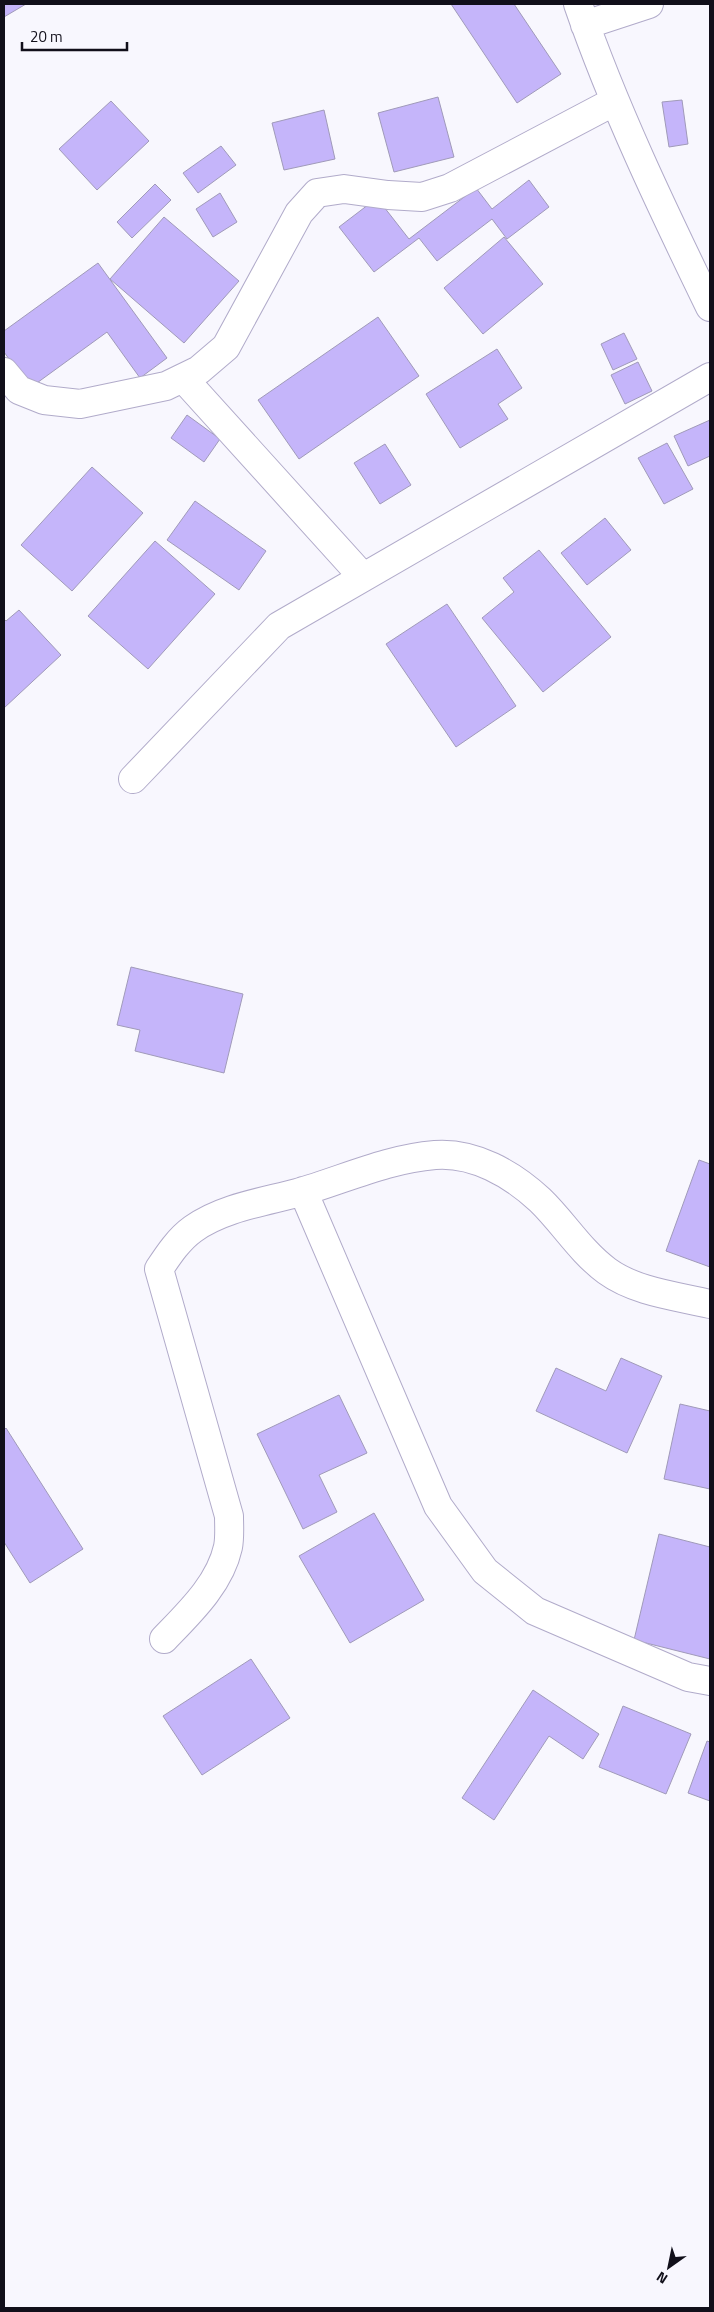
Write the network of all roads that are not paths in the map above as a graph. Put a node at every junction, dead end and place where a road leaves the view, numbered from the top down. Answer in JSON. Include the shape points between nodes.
{"nodes":[{"id":1,"x":649,"y":4,"type":"edge"},
{"id":2,"x":582,"y":14,"type":"edge"},
{"id":3,"x":614,"y":101,"type":"junction"},
{"id":4,"x":710,"y":307,"type":"edge"},
{"id":5,"x":4,"y":372,"type":"edge"},
{"id":6,"x":710,"y":377,"type":"edge"},
{"id":7,"x":183,"y":378,"type":"junction"},
{"id":8,"x":363,"y":577,"type":"junction"},
{"id":9,"x":133,"y":779,"type":"dead end"},
{"id":10,"x":303,"y":1191,"type":"junction"},
{"id":11,"x":710,"y":1304,"type":"edge"},
{"id":12,"x":164,"y":1638,"type":"dead end"},
{"id":13,"x":710,"y":1681,"type":"edge"}],
"edges":[{"from":1,"to":2,"type":"street"},
{"from":2,"to":3,"type":"street"},
{"from":3,"to":4,"type":"street","via":[[662,210]]},
{"from":3,"to":7,"type":"street","via":[[450,188],[422,197],[344,189],[317,193],[299,213],[226,347],[199,370]]},
{"from":5,"to":7,"type":"street","via":[[19,390],[44,400],[80,404],[166,386]]},
{"from":6,"to":8,"type":"street"},
{"from":7,"to":8,"type":"street"},
{"from":8,"to":9,"type":"street","via":[[279,626]]},
{"from":10,"to":11,"type":"street","via":[[396,1160],[437,1155],[471,1159],[514,1177],[541,1200],[577,1244],[606,1271],[627,1284]]},
{"from":10,"to":12,"type":"street","via":[[226,1212],[194,1228],[170,1252],[159,1269],[229,1516],[228,1547],[219,1571],[198,1603]]},
{"from":10,"to":13,"type":"street","via":[[438,1506],[485,1571],[535,1611],[688,1677]]}]}
